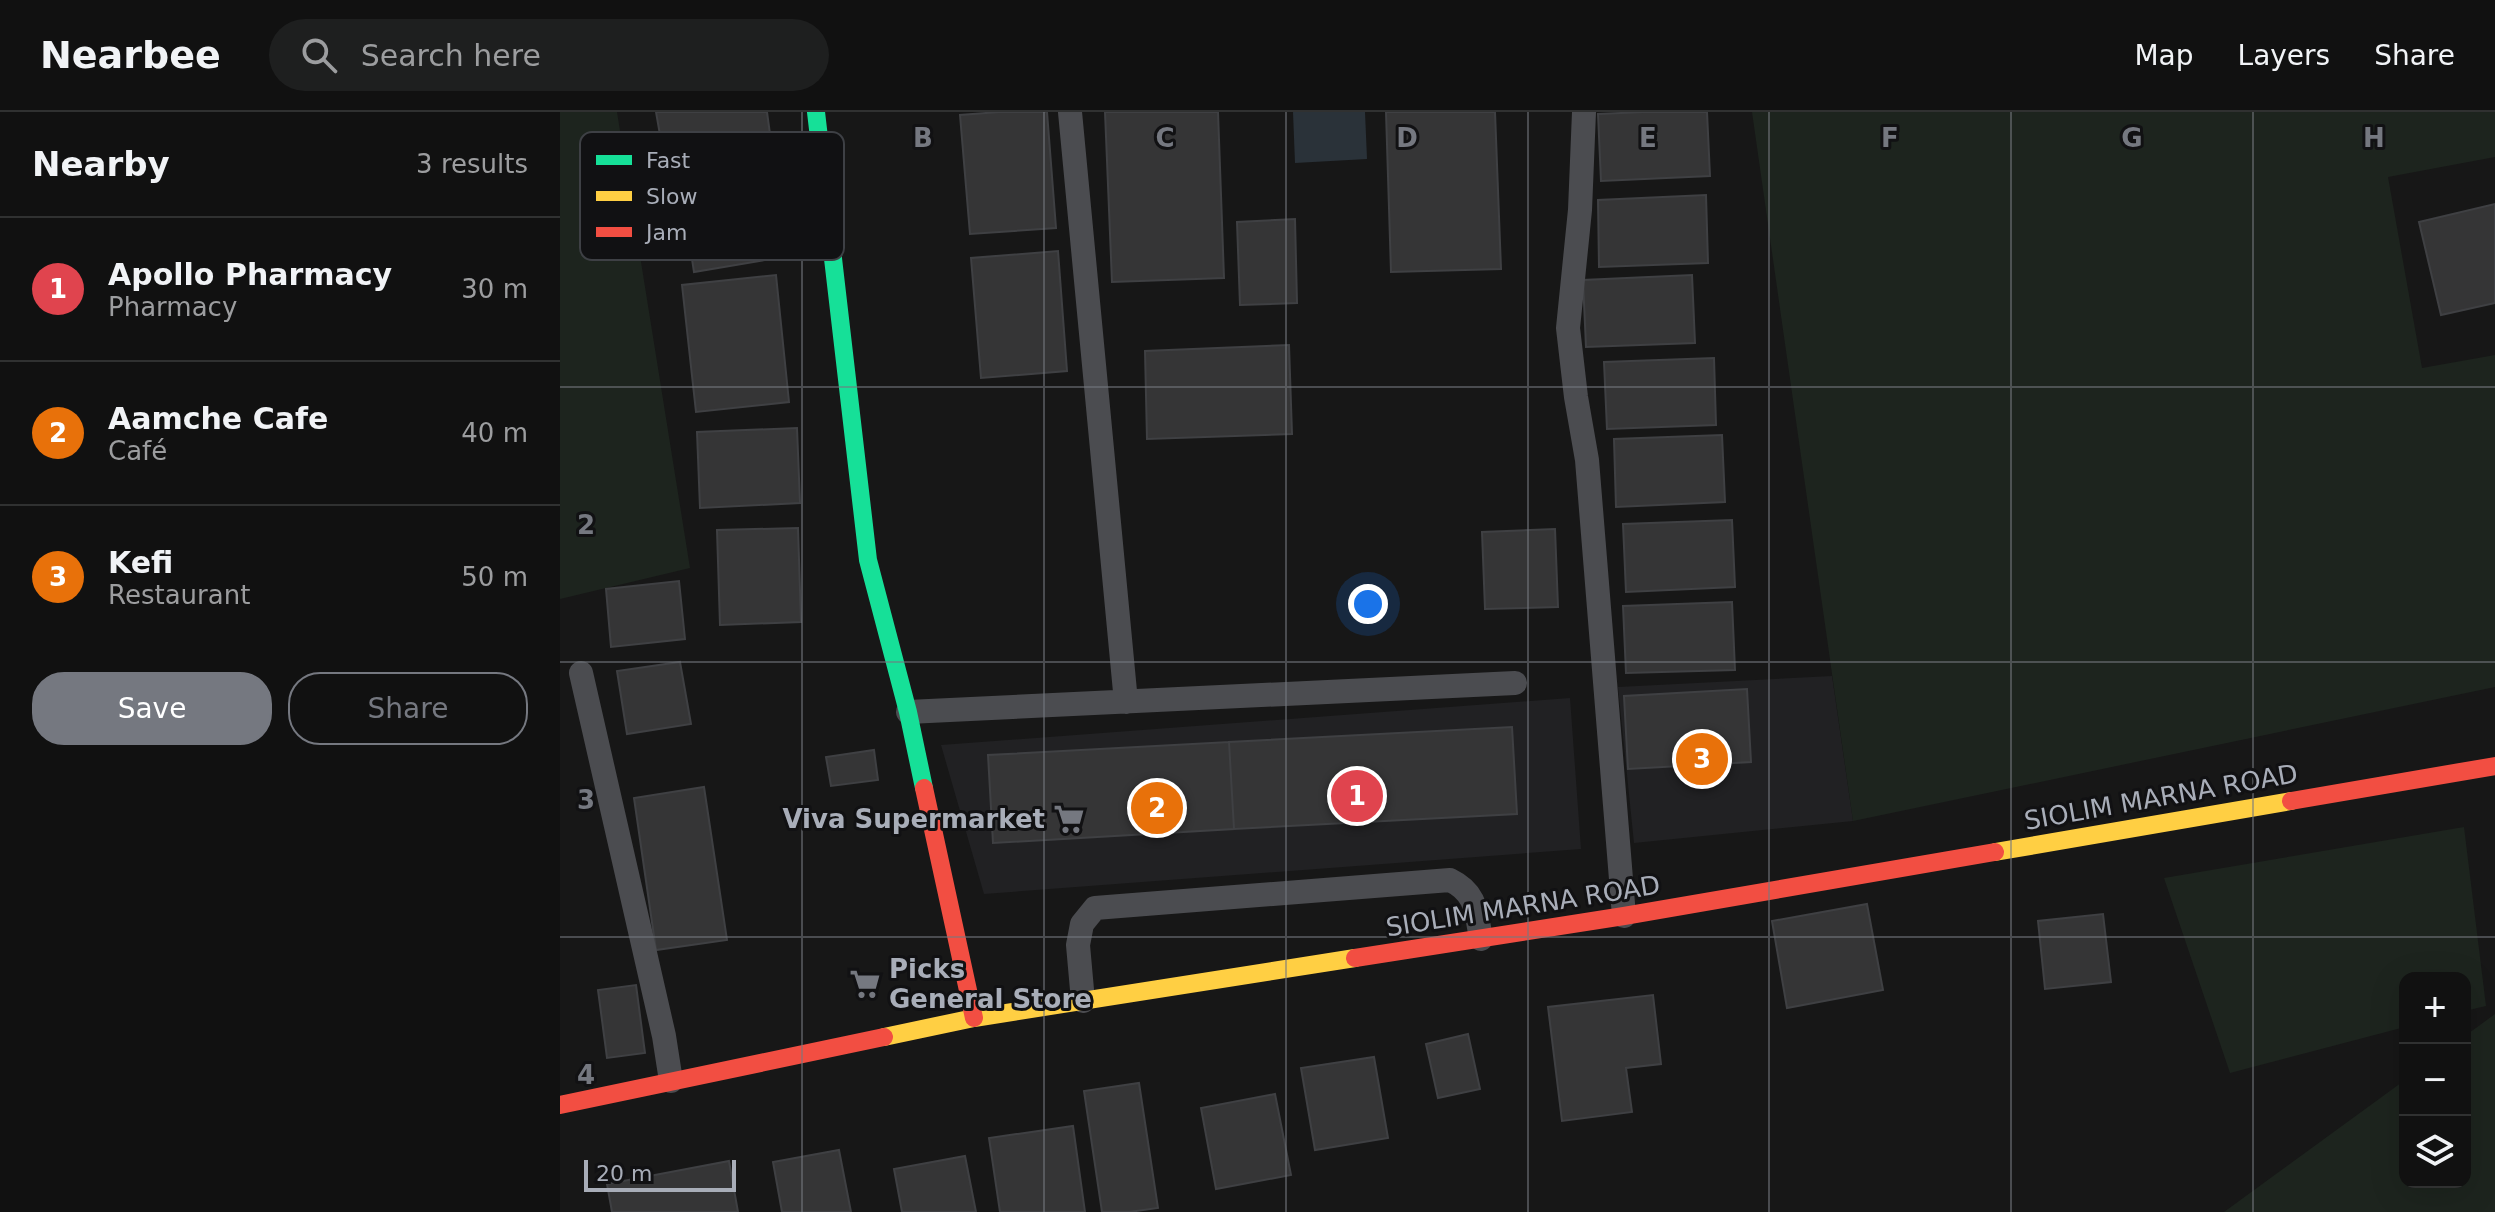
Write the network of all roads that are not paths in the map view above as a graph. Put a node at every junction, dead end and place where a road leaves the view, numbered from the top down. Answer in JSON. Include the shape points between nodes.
{"nodes":[{"id":1,"x":816,"y":112,"type":"edge"},
{"id":2,"x":1070,"y":112,"type":"edge"},
{"id":3,"x":1584,"y":112,"type":"edge"},
{"id":4,"x":818,"y":132,"type":"edge"},
{"id":5,"x":833,"y":260,"type":"edge"},
{"id":6,"x":581,"y":673,"type":"dead end"},
{"id":7,"x":1515,"y":683,"type":"dead end"},
{"id":8,"x":1126,"y":702,"type":"junction"},
{"id":9,"x":908,"y":712,"type":"junction"},
{"id":10,"x":2495,"y":766,"type":"edge"},
{"id":11,"x":1624,"y":916,"type":"junction"},
{"id":12,"x":1481,"y":939,"type":"junction"},
{"id":13,"x":1083,"y":1001,"type":"junction"},
{"id":14,"x":974,"y":1018,"type":"junction"},
{"id":15,"x":671,"y":1081,"type":"junction"},
{"id":16,"x":560,"y":1105,"type":"edge"}],
"edges":[{"from":1,"to":4,"type":"main road"},
{"from":2,"to":8,"type":"lane"},
{"from":3,"to":11,"type":"lane","via":[[1568,328],[1587,460]]},
{"from":5,"to":9,"type":"main road","via":[[868,560]]},
{"from":6,"to":15,"type":"lane"},
{"from":7,"to":8,"type":"lane"},
{"from":8,"to":9,"type":"lane"},
{"from":9,"to":14,"type":"main road"},
{"from":10,"to":11,"type":"main road","name":"SIOLIM MARNA ROAD"},
{"from":11,"to":12,"type":"main road","name":"SIOLIM MARNA ROAD"},
{"from":12,"to":13,"type":"main road","name":"SIOLIM MARNA ROAD"},
{"from":12,"to":13,"type":"lane","via":[[1474,900],[1450,880],[1095,908],[1082,924],[1078,945]]},
{"from":13,"to":14,"type":"main road","name":"SIOLIM MARNA ROAD"},
{"from":14,"to":15,"type":"main road","name":"SIOLIM MARNA ROAD"},
{"from":15,"to":16,"type":"main road","name":"SIOLIM MARNA ROAD"}]}
